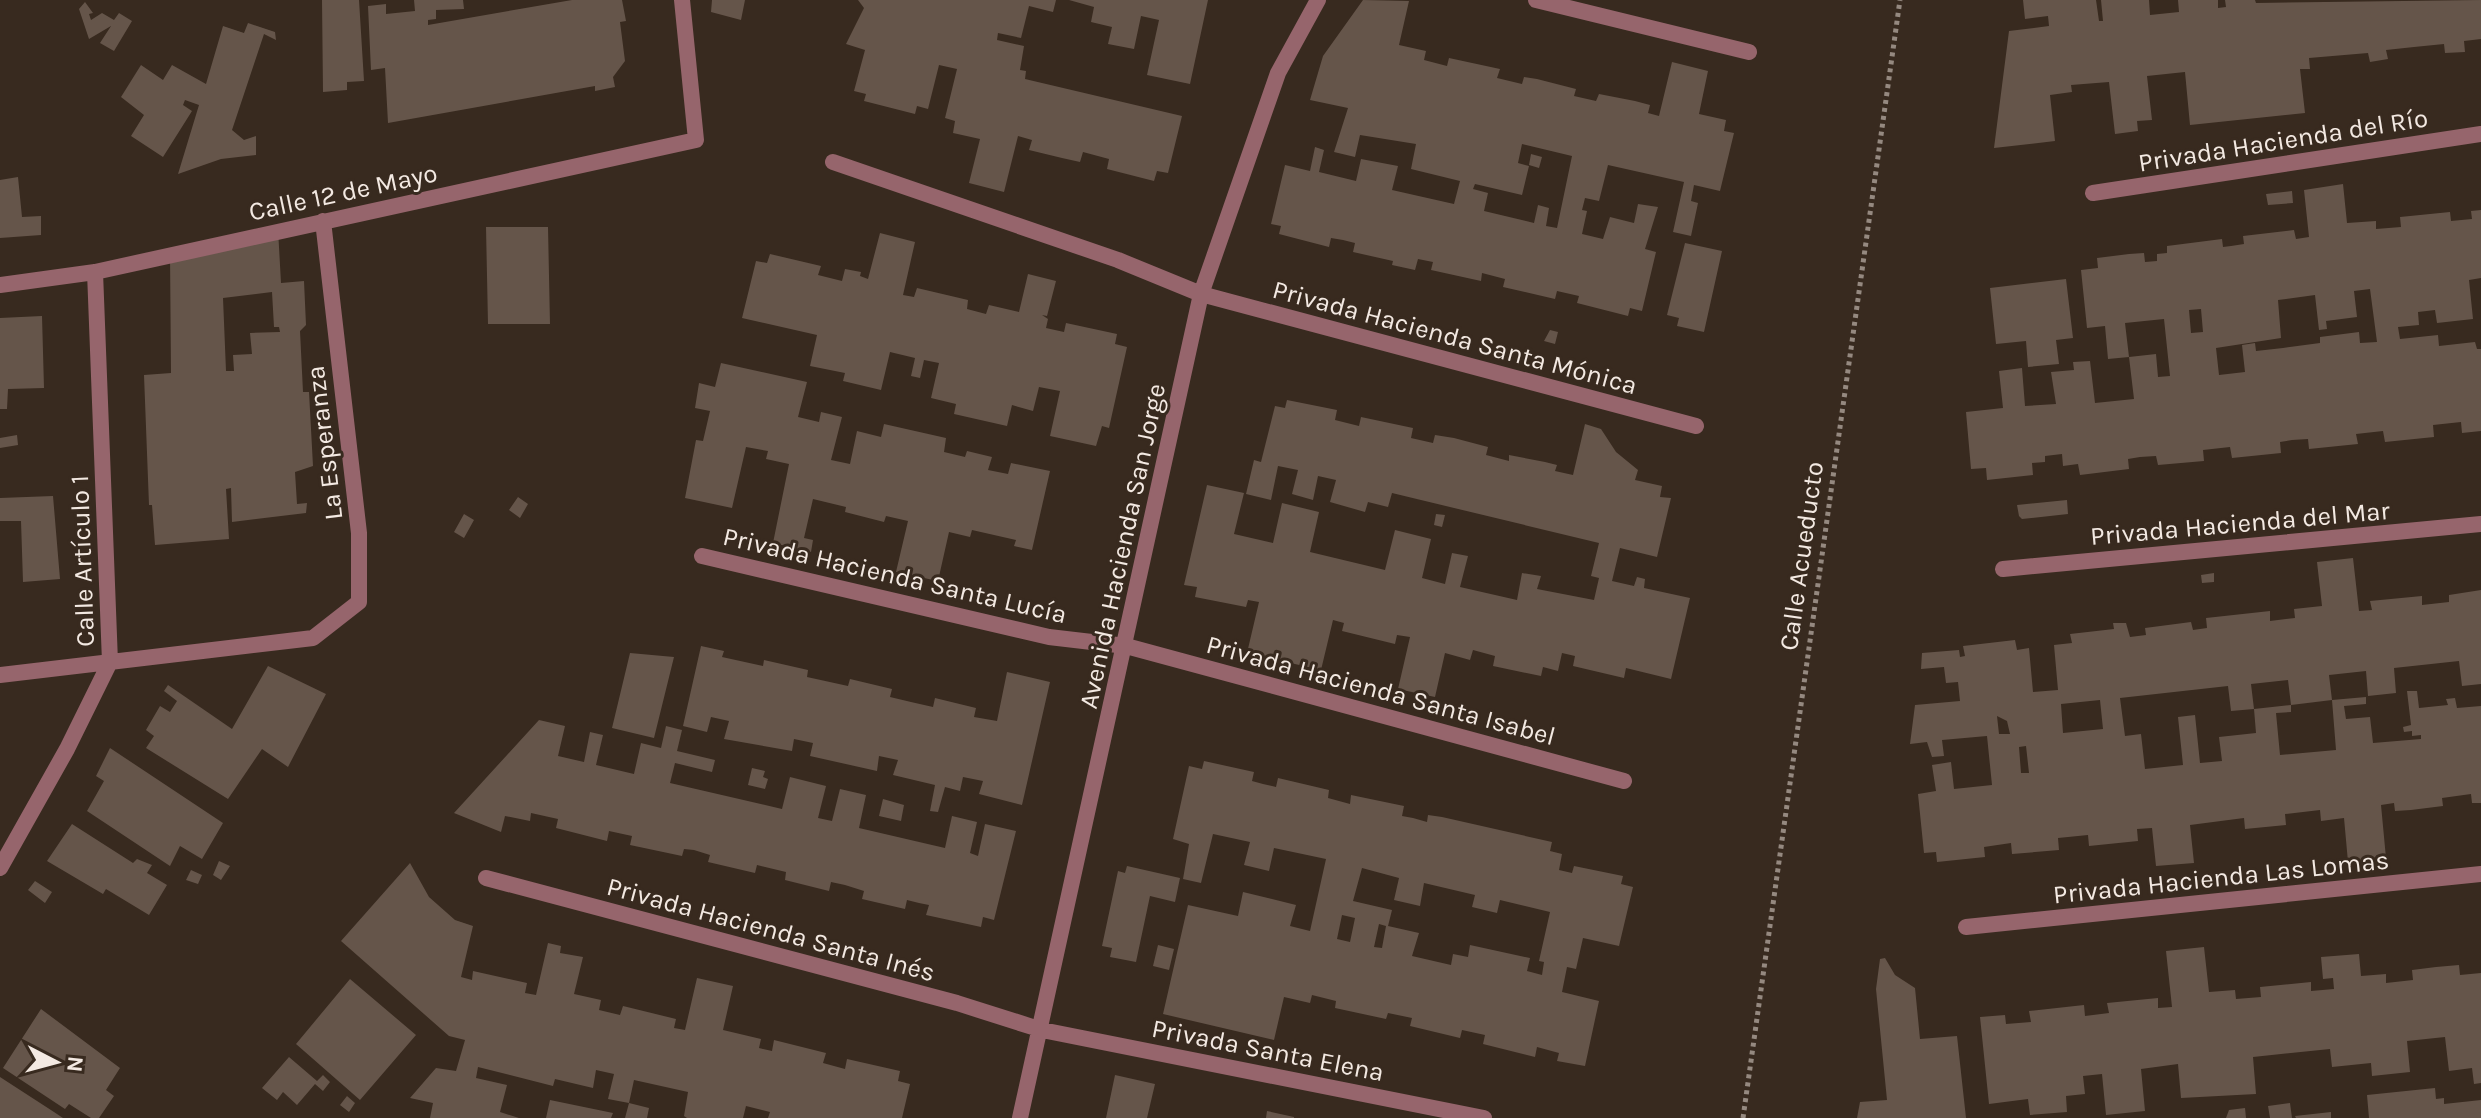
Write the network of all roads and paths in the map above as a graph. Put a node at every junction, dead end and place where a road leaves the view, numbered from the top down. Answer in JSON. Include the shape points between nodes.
{"nodes":[{"id":1,"x":682,"y":0,"type":"edge"},
{"id":2,"x":1318,"y":0,"type":"edge"},
{"id":3,"x":1536,"y":0,"type":"edge"},
{"id":4,"x":1900,"y":0,"type":"edge"},
{"id":5,"x":1749,"y":52,"type":"dead end"},
{"id":6,"x":2481,"y":134,"type":"edge"},
{"id":7,"x":833,"y":162,"type":"dead end"},
{"id":8,"x":2093,"y":193,"type":"dead end"},
{"id":9,"x":323,"y":221,"type":"junction"},
{"id":10,"x":95,"y":272,"type":"junction"},
{"id":11,"x":0,"y":285,"type":"edge"},
{"id":12,"x":1201,"y":294,"type":"junction"},
{"id":13,"x":1696,"y":426,"type":"dead end"},
{"id":14,"x":2481,"y":524,"type":"edge"},
{"id":15,"x":702,"y":556,"type":"dead end"},
{"id":16,"x":2003,"y":569,"type":"dead end"},
{"id":17,"x":1126,"y":646,"type":"junction"},
{"id":18,"x":110,"y":662,"type":"junction"},
{"id":19,"x":0,"y":675,"type":"edge"},
{"id":20,"x":1624,"y":781,"type":"dead end"},
{"id":21,"x":0,"y":868,"type":"edge"},
{"id":22,"x":2481,"y":874,"type":"edge"},
{"id":23,"x":486,"y":878,"type":"dead end"},
{"id":24,"x":1966,"y":927,"type":"dead end"},
{"id":25,"x":1042,"y":1030,"type":"junction"},
{"id":26,"x":1020,"y":1118,"type":"edge"},
{"id":27,"x":1484,"y":1118,"type":"edge"},
{"id":28,"x":1743,"y":1118,"type":"edge"}],
"edges":[{"from":1,"to":9,"type":"street","name":"Calle 12 de Mayo","via":[[696,140]]},
{"from":2,"to":12,"type":"street","name":"Avenida Hacienda San Jorge","via":[[1278,73]]},
{"from":3,"to":5,"type":"street"},
{"from":4,"to":28,"type":"path","name":"Calle Acueducto"},
{"from":6,"to":8,"type":"street","name":"Privada Hacienda del Río"},
{"from":7,"to":12,"type":"street","name":"Privada Hacienda Santa Mónica"},
{"from":9,"to":10,"type":"street","name":"Calle 12 de Mayo"},
{"from":9,"to":18,"type":"street","name":"La Esperanza","via":[[359,533],[359,602],[313,638]]},
{"from":10,"to":11,"type":"street","name":"Calle 12 de Mayo"},
{"from":10,"to":18,"type":"street","name":"Calle Artículo 1"},
{"from":12,"to":13,"type":"street","name":"Privada Hacienda Santa Mónica"},
{"from":12,"to":17,"type":"street","name":"Avenida Hacienda San Jorge"},
{"from":14,"to":16,"type":"street","name":"Privada Hacienda del Mar"},
{"from":15,"to":17,"type":"street","name":"Privada Hacienda Santa Lucía","via":[[1049,637]]},
{"from":17,"to":20,"type":"street","name":"Privada Hacienda Santa Isabel"},
{"from":17,"to":25,"type":"street","name":"Avenida Hacienda San Jorge"},
{"from":18,"to":19,"type":"street"},
{"from":18,"to":21,"type":"street","name":"Calle Artículo 1"},
{"from":22,"to":24,"type":"street","name":"Privada Hacienda Las Lomas"},
{"from":23,"to":25,"type":"street","name":"Privada Hacienda Santa Inés"},
{"from":25,"to":26,"type":"street","name":"Avenida Hacienda San Jorge"},
{"from":25,"to":27,"type":"street","name":"Privada Santa Elena"}]}
